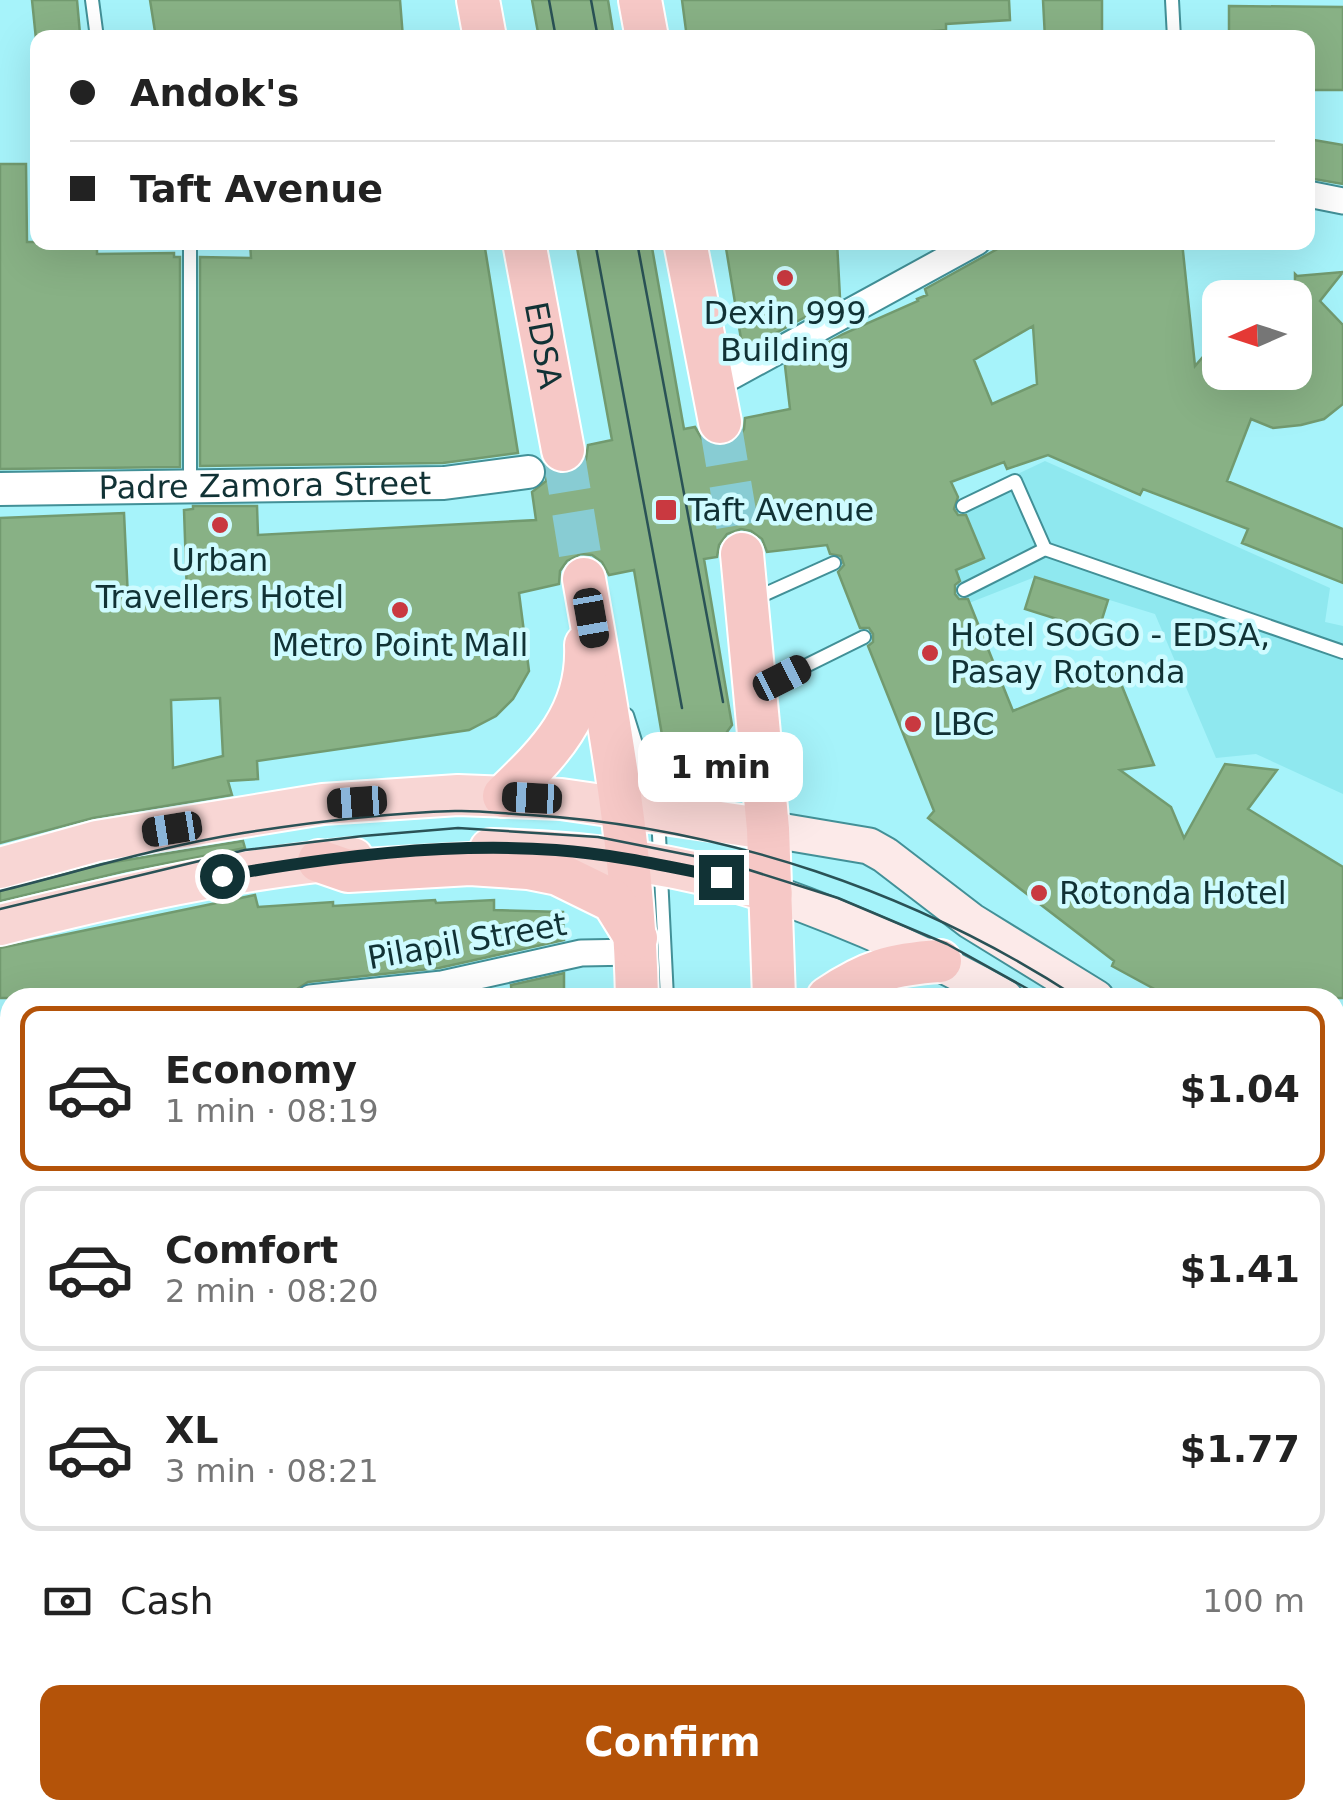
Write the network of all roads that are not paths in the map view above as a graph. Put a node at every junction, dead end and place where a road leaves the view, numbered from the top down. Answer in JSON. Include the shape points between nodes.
{"nodes":[{"id":1,"x":92,"y":0,"type":"edge"},
{"id":2,"x":478,"y":0,"type":"edge"},
{"id":3,"x":640,"y":0,"type":"edge"},
{"id":4,"x":1172,"y":0,"type":"edge"},
{"id":5,"x":96,"y":30,"type":"edge"},
{"id":6,"x":484,"y":30,"type":"edge"},
{"id":7,"x":645,"y":30,"type":"edge"},
{"id":8,"x":1174,"y":30,"type":"edge"},
{"id":9,"x":1315,"y":195,"type":"edge"},
{"id":10,"x":1343,"y":201,"type":"edge"},
{"id":11,"x":190,"y":250,"type":"edge"},
{"id":12,"x":525,"y":250,"type":"edge"},
{"id":13,"x":687,"y":250,"type":"edge"},
{"id":14,"x":964,"y":250,"type":"edge"},
{"id":15,"x":716,"y":404,"type":"joint"},
{"id":16,"x":546,"y":461,"type":"joint"},
{"id":17,"x":190,"y":486,"type":"junction"},
{"id":18,"x":0,"y":489,"type":"edge"},
{"id":19,"x":963,"y":506,"type":"dead end"},
{"id":20,"x":1045,"y":550,"type":"junction"},
{"id":21,"x":742,"y":554,"type":"tunnel mouth"},
{"id":22,"x":834,"y":563,"type":"dead end"},
{"id":23,"x":584,"y":579,"type":"junction"},
{"id":24,"x":964,"y":590,"type":"dead end"},
{"id":25,"x":747,"y":603,"type":"junction"},
{"id":26,"x":864,"y":637,"type":"dead end"},
{"id":27,"x":1343,"y":652,"type":"edge"},
{"id":28,"x":618,"y":688,"type":"dead end"},
{"id":29,"x":757,"y":690,"type":"junction"},
{"id":30,"x":624,"y":706,"type":"dead end"},
{"id":31,"x":504,"y":796,"type":"junction"},
{"id":32,"x":641,"y":812,"type":"junction"},
{"id":33,"x":768,"y":829,"type":"junction"},
{"id":34,"x":646,"y":862,"type":"junction"},
{"id":35,"x":0,"y":868,"type":"edge"},
{"id":36,"x":338,"y":871,"type":"junction"},
{"id":37,"x":772,"y":893,"type":"junction"},
{"id":38,"x":0,"y":925,"type":"edge"},
{"id":39,"x":636,"y":945,"type":"junction"},
{"id":40,"x":940,"y":961,"type":"junction"},
{"id":41,"x":767,"y":980,"type":"edge"},
{"id":42,"x":373,"y":988,"type":"edge"},
{"id":43,"x":637,"y":988,"type":"edge"},
{"id":44,"x":665,"y":988,"type":"edge"},
{"id":45,"x":843,"y":988,"type":"edge"},
{"id":46,"x":987,"y":988,"type":"edge"},
{"id":47,"x":1080,"y":988,"type":"edge"}],
"edges":[{"from":1,"to":5,"type":"lane"},
{"from":2,"to":6,"type":"highway"},
{"from":3,"to":7,"type":"highway"},
{"from":4,"to":8,"type":"lane"},
{"from":9,"to":10,"type":"street"},
{"from":11,"to":17,"type":"lane"},
{"from":12,"to":16,"type":"highway","name":"EDSA"},
{"from":13,"to":15,"type":"highway"},
{"from":14,"to":15,"type":"street"},
{"from":16,"to":17,"type":"street","name":"Padre Zamora Street","via":[[444,484]]},
{"from":17,"to":18,"type":"street","name":"Padre Zamora Street"},
{"from":19,"to":20,"type":"lane","via":[[1016,481]]},
{"from":20,"to":24,"type":"lane"},
{"from":20,"to":27,"type":"lane"},
{"from":21,"to":25,"type":"highway"},
{"from":22,"to":25,"type":"lane"},
{"from":23,"to":28,"type":"lane"},
{"from":23,"to":31,"type":"highway","via":[[587,658],[579,694],[550,752]]},
{"from":23,"to":32,"type":"highway"},
{"from":25,"to":29,"type":"highway"},
{"from":26,"to":29,"type":"lane"},
{"from":29,"to":33,"type":"highway"},
{"from":30,"to":32,"type":"lane"},
{"from":31,"to":32,"type":"main road"},
{"from":31,"to":35,"type":"main road","via":[[323,804],[97,841]]},
{"from":32,"to":33,"type":"main road"},
{"from":32,"to":34,"type":"highway"},
{"from":33,"to":37,"type":"highway"},
{"from":33,"to":47,"type":"main road","via":[[885,854],[970,921]]},
{"from":34,"to":36,"type":"main road","via":[[554,850],[457,848]]},
{"from":34,"to":37,"type":"main road"},
{"from":34,"to":39,"type":"highway"},
{"from":34,"to":44,"type":"lane"},
{"from":36,"to":38,"type":"main road","via":[[110,897]]},
{"from":36,"to":39,"type":"highway","via":[[470,864],[558,874],[613,901]]},
{"from":37,"to":40,"type":"main road"},
{"from":37,"to":41,"type":"highway"},
{"from":39,"to":42,"type":"street","name":"Pilapil Street","via":[[442,984]]},
{"from":39,"to":43,"type":"highway"},
{"from":40,"to":45,"type":"highway","via":[[899,963]]},
{"from":40,"to":46,"type":"main road"}]}
